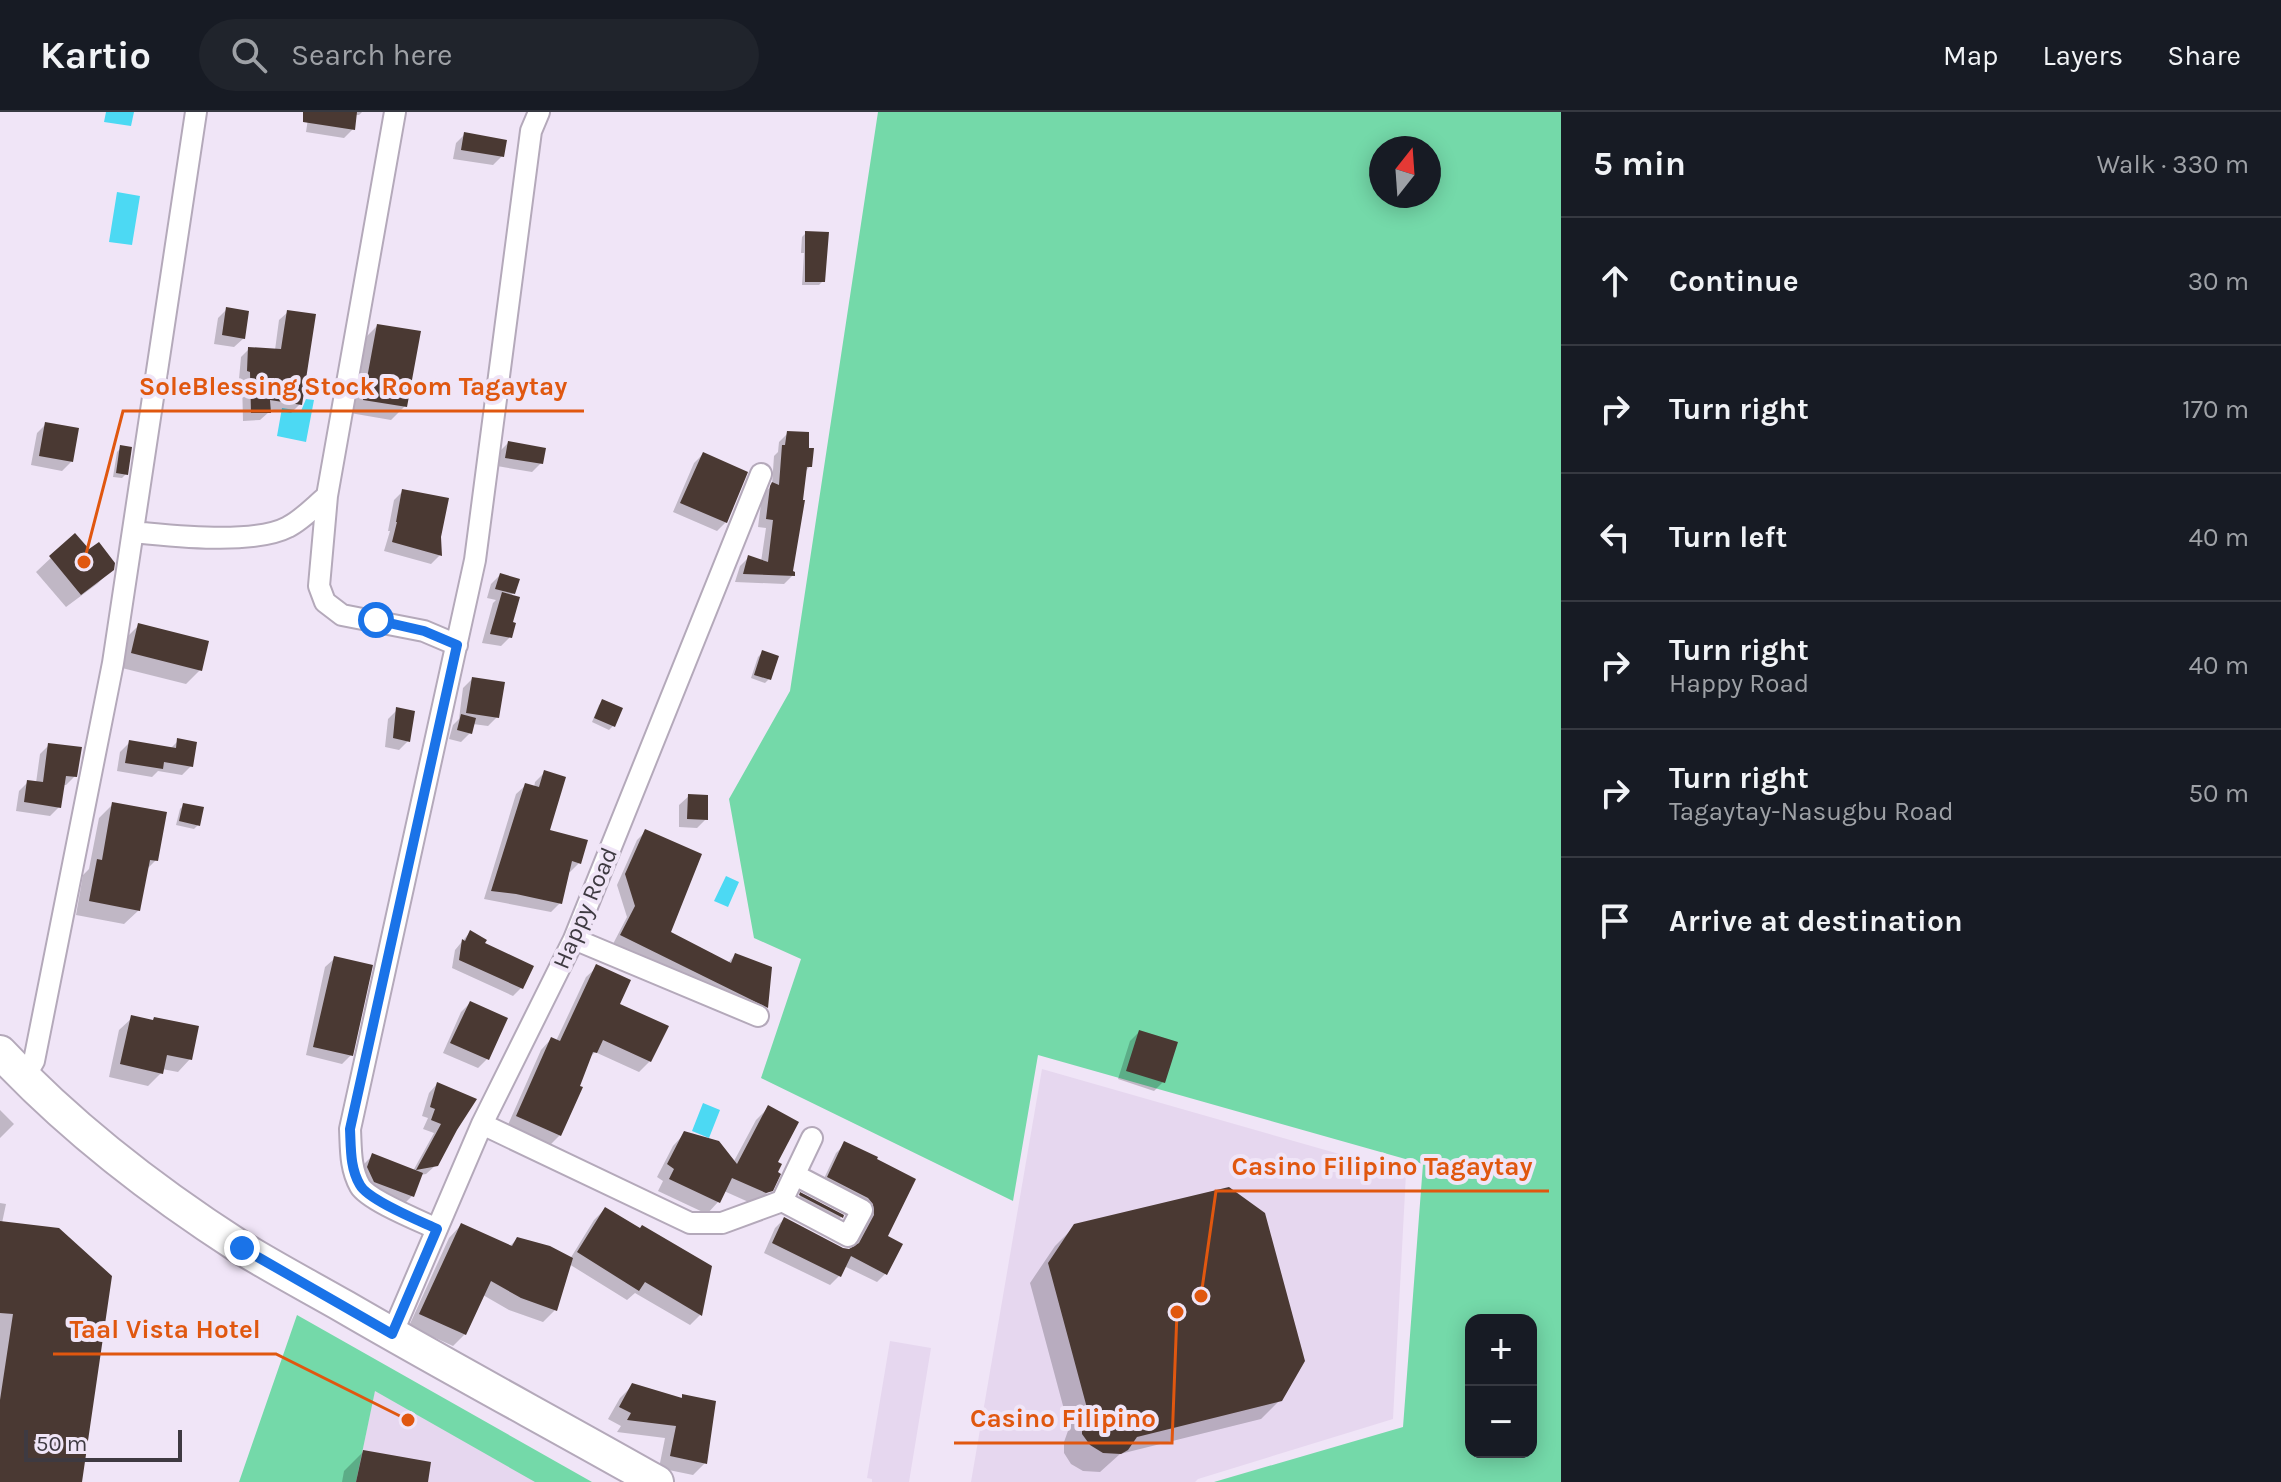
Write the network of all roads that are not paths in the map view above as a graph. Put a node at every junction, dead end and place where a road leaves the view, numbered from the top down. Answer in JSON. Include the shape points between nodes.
{"nodes":[{"id":1,"x":196,"y":112,"type":"edge"},
{"id":2,"x":395,"y":112,"type":"edge"},
{"id":3,"x":539,"y":112,"type":"edge"},
{"id":4,"x":761,"y":474,"type":"dead end"},
{"id":5,"x":327,"y":496,"type":"junction"},
{"id":6,"x":134,"y":532,"type":"junction"},
{"id":7,"x":457,"y":645,"type":"junction"},
{"id":8,"x":574,"y":939,"type":"junction"},
{"id":9,"x":758,"y":1016,"type":"dead end"},
{"id":10,"x":0,"y":1052,"type":"edge"},
{"id":11,"x":24,"y":1078,"type":"junction"},
{"id":12,"x":482,"y":1124,"type":"junction"},
{"id":13,"x":812,"y":1138,"type":"dead end"},
{"id":14,"x":795,"y":1175,"type":"junction"},
{"id":15,"x":782,"y":1201,"type":"junction"},
{"id":16,"x":437,"y":1229,"type":"junction"},
{"id":17,"x":392,"y":1334,"type":"junction"},
{"id":18,"x":657,"y":1482,"type":"edge"}],
"edges":[{"from":1,"to":6,"type":"street"},
{"from":2,"to":5,"type":"street"},
{"from":3,"to":7,"type":"street","via":[[531,131],[475,560]]},
{"from":4,"to":8,"type":"street","name":"Happy Road"},
{"from":5,"to":6,"type":"street","via":[[289,527],[269,534],[184,537]]},
{"from":5,"to":7,"type":"street","via":[[319,586],[325,602],[342,615],[424,631]]},
{"from":6,"to":11,"type":"street","via":[[34,1061]]},
{"from":7,"to":16,"type":"street","via":[[350,1129],[352,1165],[361,1189]]},
{"from":8,"to":9,"type":"street"},
{"from":8,"to":12,"type":"street","name":"Happy Road"},
{"from":10,"to":11,"type":"main road"},
{"from":11,"to":17,"type":"main road","via":[[108,1153],[177,1205]]},
{"from":12,"to":15,"type":"street","via":[[690,1223],[722,1223]]},
{"from":12,"to":16,"type":"street","name":"Happy Road"},
{"from":13,"to":14,"type":"street"},
{"from":14,"to":15,"type":"street"},
{"from":14,"to":15,"type":"street","via":[[862,1210],[848,1236]]},
{"from":16,"to":17,"type":"street","name":"Happy Road"},
{"from":17,"to":18,"type":"main road"}]}
